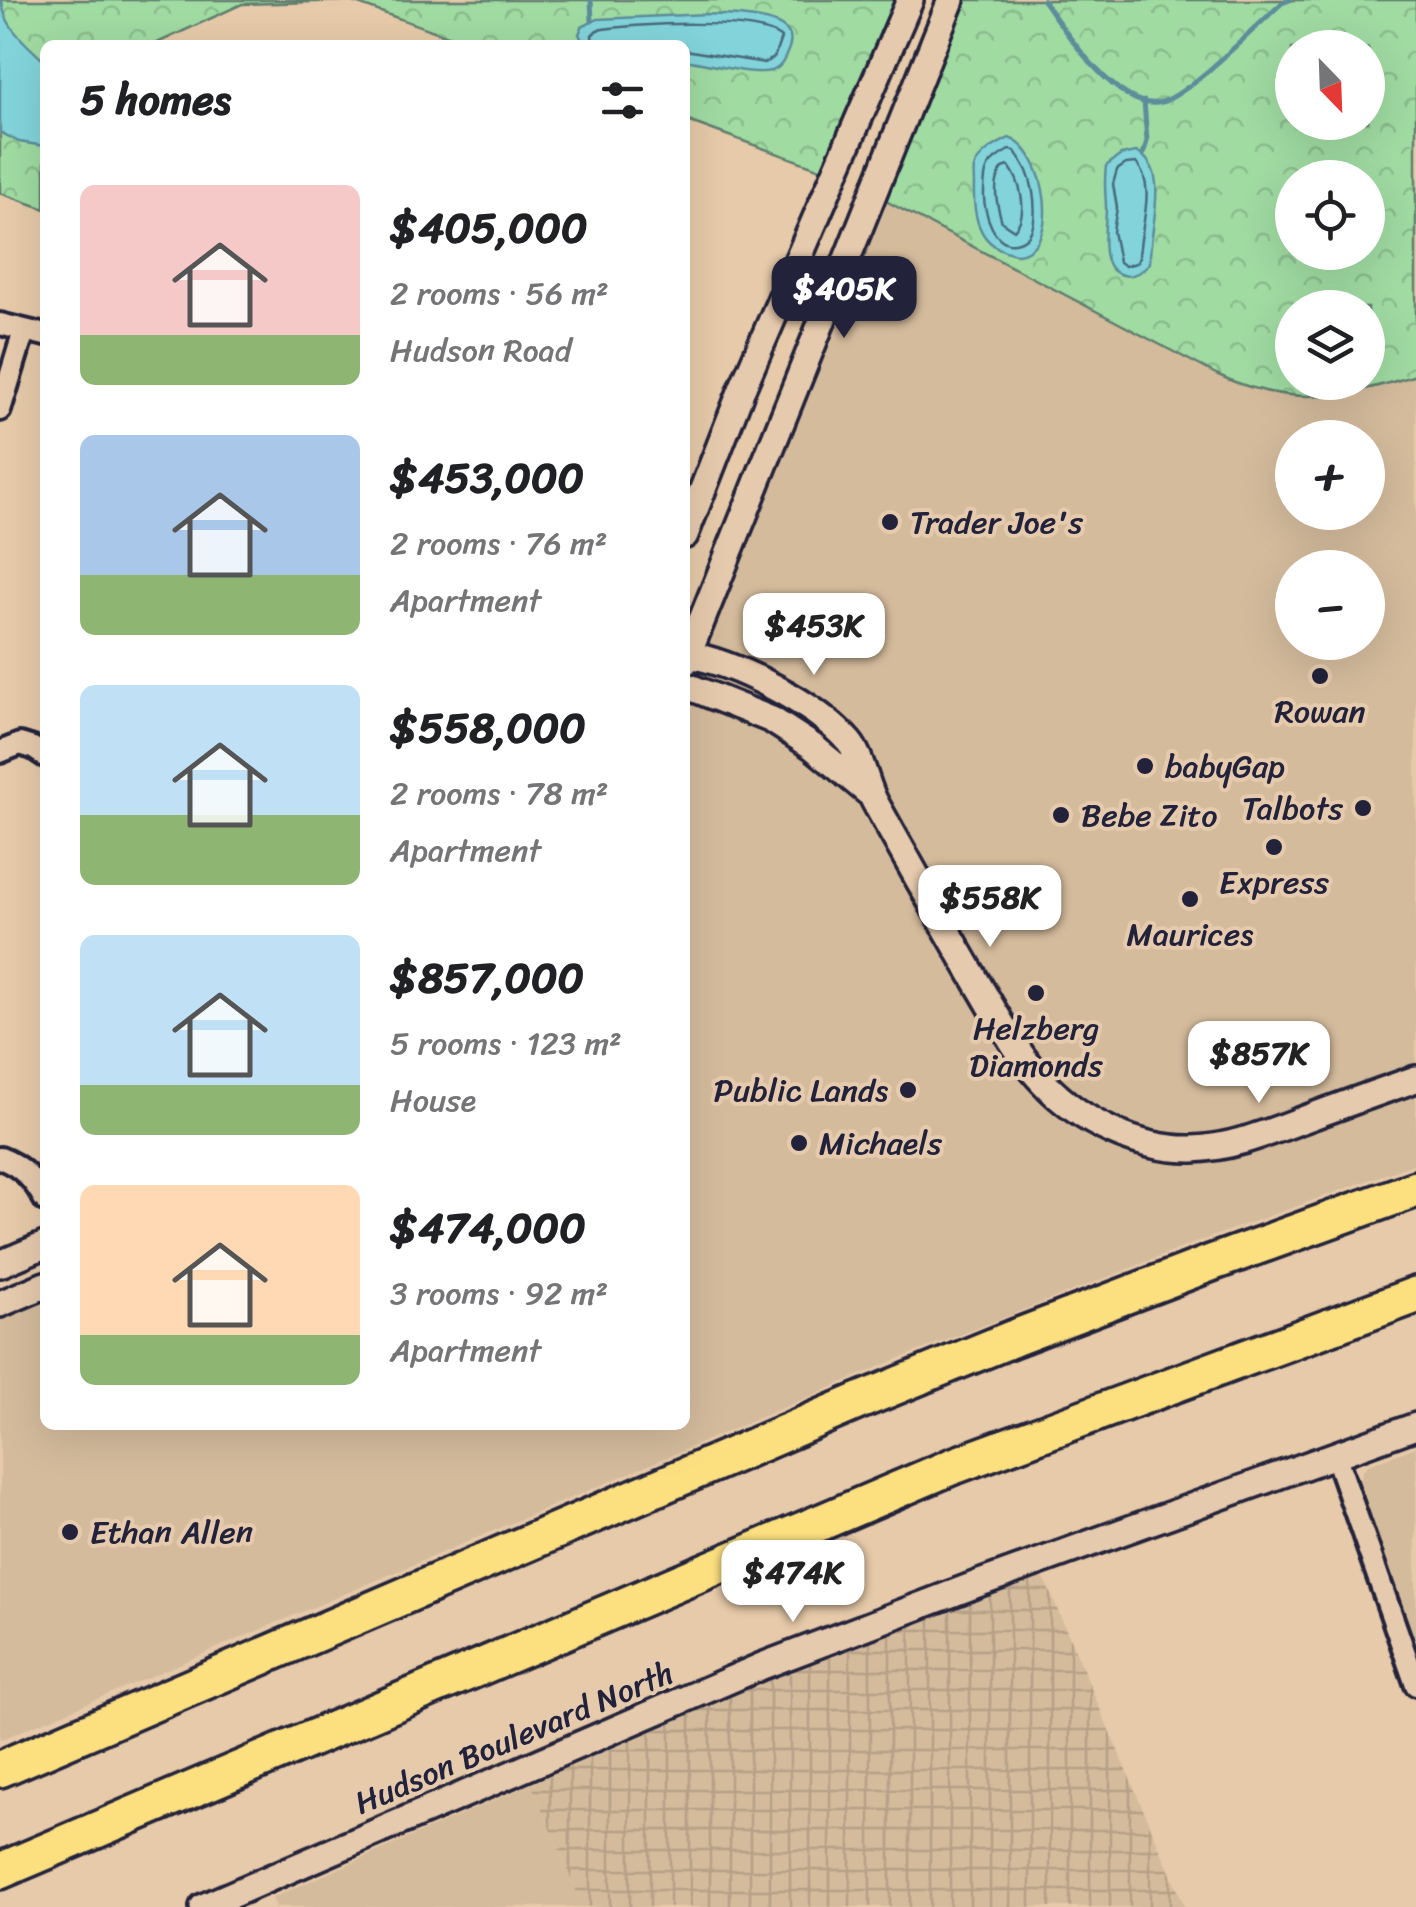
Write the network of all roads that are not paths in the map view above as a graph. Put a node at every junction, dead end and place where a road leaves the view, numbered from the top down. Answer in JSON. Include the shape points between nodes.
{"nodes":[{"id":1,"x":910,"y":0,"type":"edge"},
{"id":2,"x":951,"y":0,"type":"edge"},
{"id":3,"x":0,"y":324,"type":"edge"},
{"id":4,"x":24,"y":331,"type":"junction"},
{"id":5,"x":40,"y":335,"type":"edge"},
{"id":6,"x":0,"y":410,"type":"edge"},
{"id":7,"x":690,"y":522,"type":"edge"},
{"id":8,"x":690,"y":646,"type":"edge"},
{"id":9,"x":690,"y":657,"type":"edge"},
{"id":10,"x":690,"y":687,"type":"edge"},
{"id":11,"x":0,"y":752,"type":"edge"},
{"id":12,"x":40,"y":752,"type":"edge"},
{"id":13,"x":870,"y":794,"type":"junction"},
{"id":14,"x":1416,"y":1078,"type":"edge"},
{"id":15,"x":0,"y":1158,"type":"edge"},
{"id":16,"x":1416,"y":1189,"type":"edge"},
{"id":17,"x":40,"y":1192,"type":"edge"},
{"id":18,"x":40,"y":1248,"type":"edge"},
{"id":19,"x":0,"y":1264,"type":"edge"},
{"id":20,"x":40,"y":1287,"type":"edge"},
{"id":21,"x":1416,"y":1295,"type":"edge"},
{"id":22,"x":0,"y":1304,"type":"edge"},
{"id":23,"x":1416,"y":1426,"type":"edge"},
{"id":24,"x":1335,"y":1454,"type":"junction"},
{"id":25,"x":1416,"y":1685,"type":"edge"},
{"id":26,"x":0,"y":1769,"type":"edge"},
{"id":27,"x":0,"y":1871,"type":"edge"},
{"id":28,"x":203,"y":1907,"type":"edge"}],
"edges":[{"from":1,"to":7,"type":"street"},
{"from":2,"to":8,"type":"street"},
{"from":3,"to":4,"type":"street"},
{"from":4,"to":5,"type":"street"},
{"from":4,"to":6,"type":"street"},
{"from":9,"to":13,"type":"street","via":[[790,695],[826,720],[853,746]]},
{"from":10,"to":13,"type":"street","via":[[772,720]]},
{"from":11,"to":12,"type":"street","via":[[20,744]]},
{"from":13,"to":14,"type":"street","via":[[1013,1043],[1069,1106],[1096,1122],[1125,1137],[1193,1149],[1262,1134]]},
{"from":15,"to":17,"type":"street","via":[[16,1164]]},
{"from":16,"to":26,"type":"highway","via":[[1014,1338]]},
{"from":18,"to":19,"type":"street"},
{"from":20,"to":22,"type":"street"},
{"from":21,"to":27,"type":"highway","via":[[951,1467]]},
{"from":23,"to":24,"type":"street","name":"Hudson Boulevard North"},
{"from":24,"to":25,"type":"street"},
{"from":24,"to":28,"type":"street","name":"Hudson Boulevard North","via":[[762,1666]]}]}
